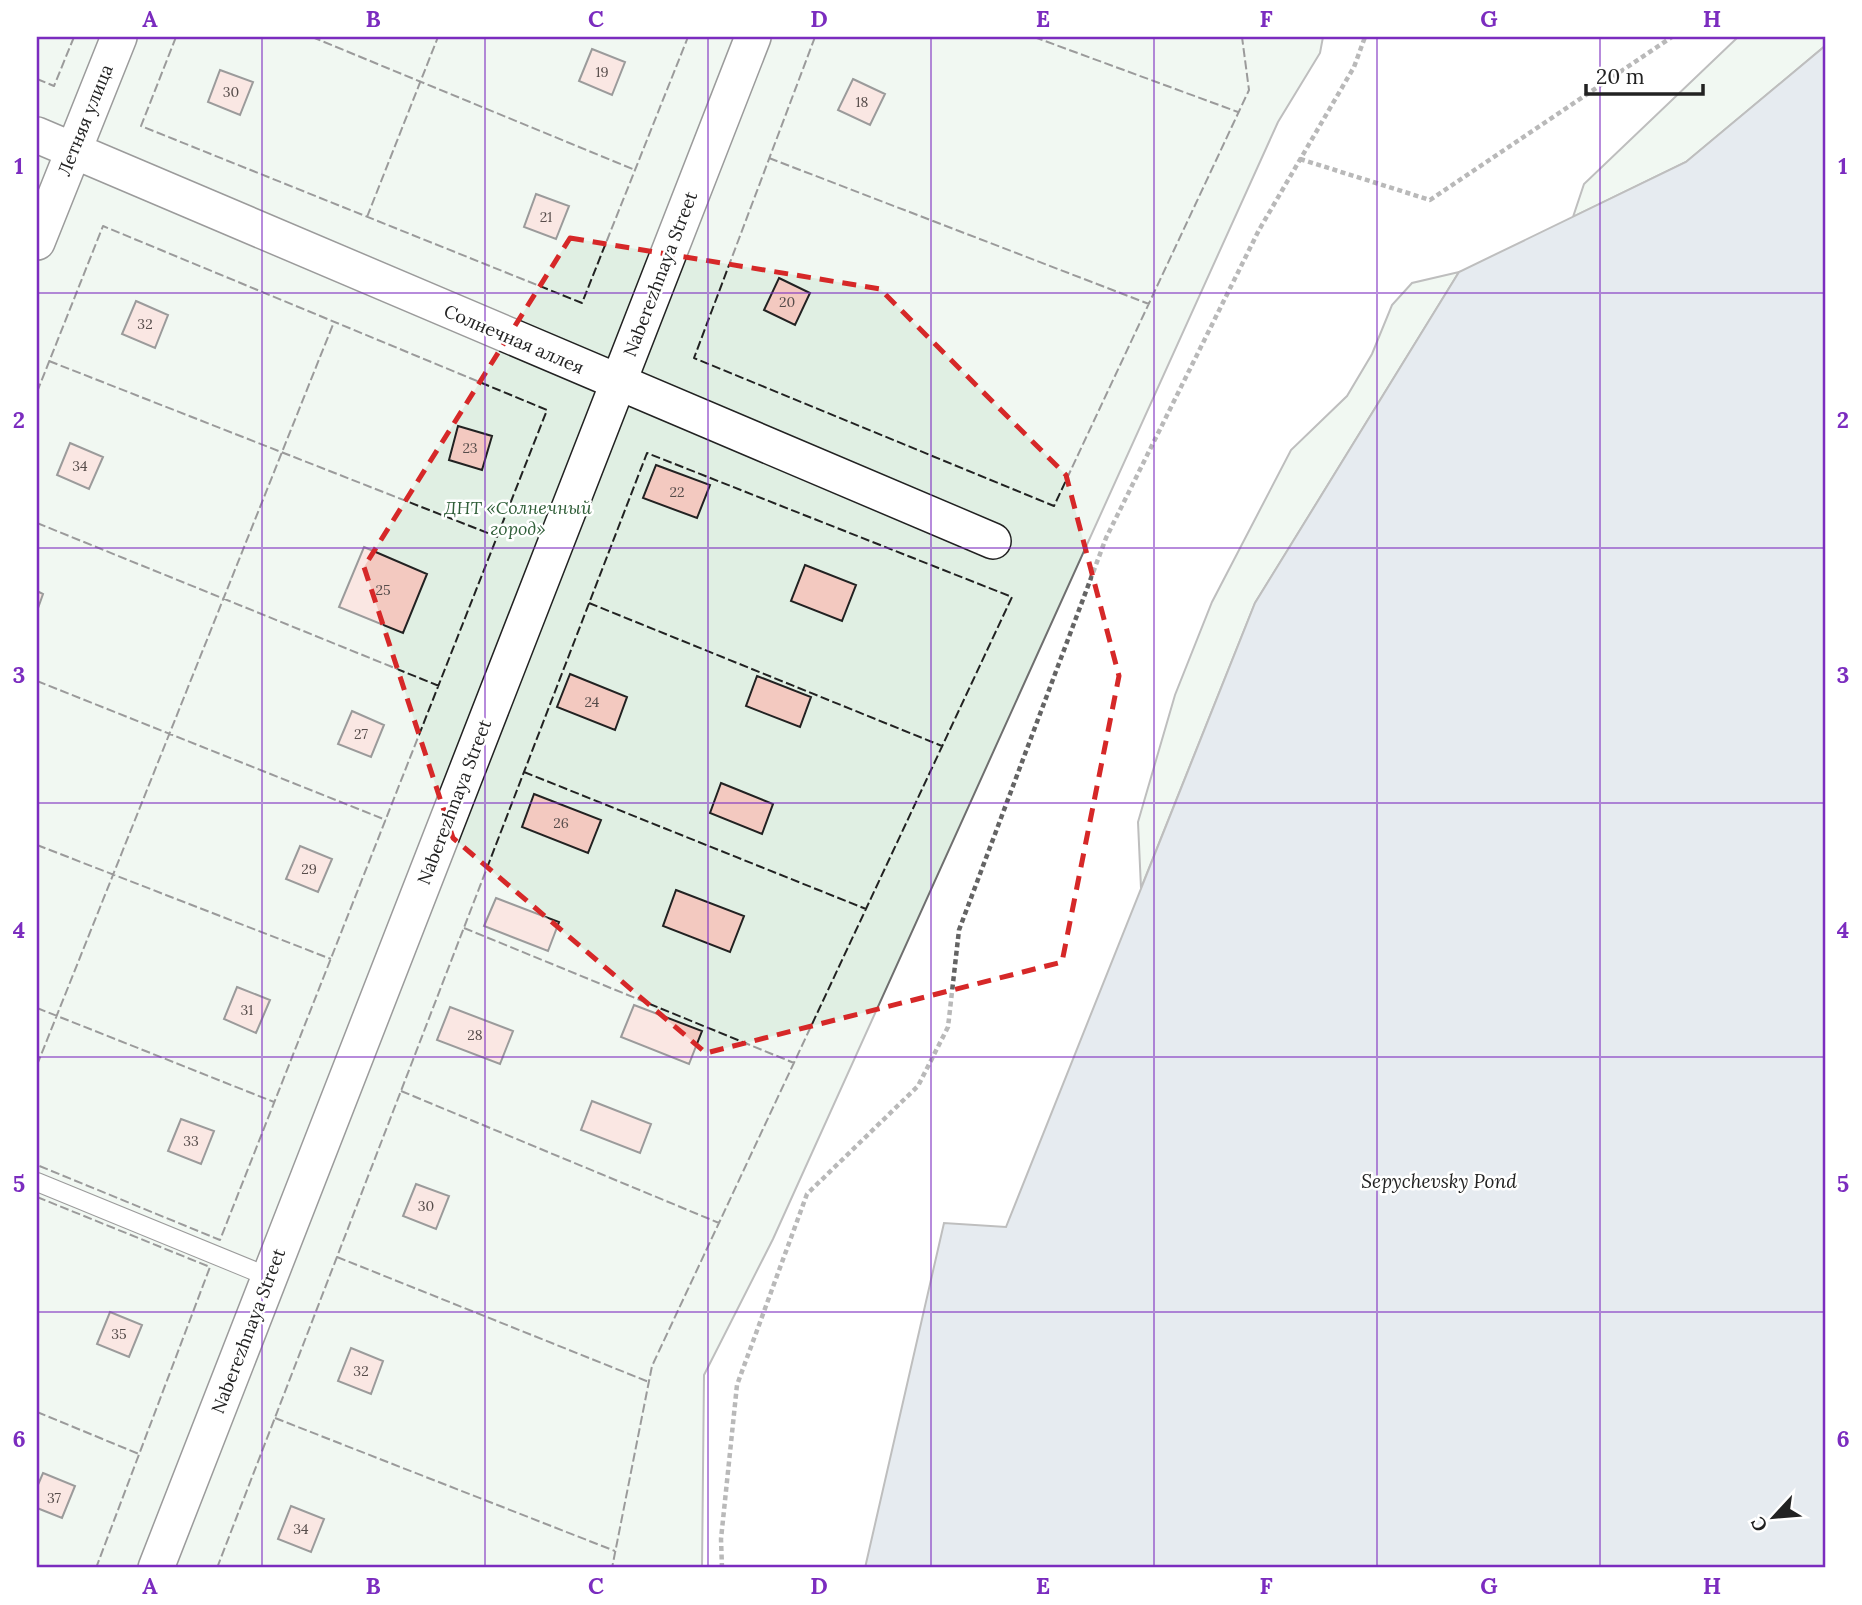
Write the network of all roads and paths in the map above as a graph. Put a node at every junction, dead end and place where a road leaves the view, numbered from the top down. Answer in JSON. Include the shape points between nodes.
{"nodes":[{"id":1,"x":119,"y":37,"type":"edge"},
{"id":2,"x":752,"y":37,"type":"edge"},
{"id":3,"x":1365,"y":37,"type":"edge"},
{"id":4,"x":1672,"y":37,"type":"edge"},
{"id":5,"x":37,"y":135,"type":"edge"},
{"id":6,"x":72,"y":150,"type":"junction"},
{"id":7,"x":1300,"y":159,"type":"junction"},
{"id":8,"x":37,"y":242,"type":"edge"},
{"id":9,"x":617,"y":383,"type":"junction"},
{"id":10,"x":993,"y":541,"type":"dead end"},
{"id":11,"x":37,"y":1182,"type":"edge"},
{"id":12,"x":270,"y":1277,"type":"junction"},
{"id":13,"x":156,"y":1568,"type":"edge"},
{"id":14,"x":722,"y":1568,"type":"edge"}],
"edges":[{"from":1,"to":6,"type":"street","name":"Летняя улица"},
{"from":2,"to":9,"type":"street","name":"Naberezhnaya Street"},
{"from":3,"to":7,"type":"path","via":[[1354,67]]},
{"from":4,"to":7,"type":"path","via":[[1430,200]]},
{"from":5,"to":6,"type":"street","name":"Солнечная аллея"},
{"from":6,"to":8,"type":"street","name":"Летняя улица"},
{"from":6,"to":9,"type":"street","name":"Солнечная аллея"},
{"from":7,"to":14,"type":"path","via":[[1259,230],[1106,538],[959,930],[948,1027],[918,1086],[807,1194],[737,1385],[720,1539]]},
{"from":9,"to":10,"type":"street","name":"Солнечная аллея"},
{"from":9,"to":12,"type":"street","name":"Naberezhnaya Street"},
{"from":11,"to":12,"type":"lane"},
{"from":12,"to":13,"type":"street","name":"Naberezhnaya Street"}]}
